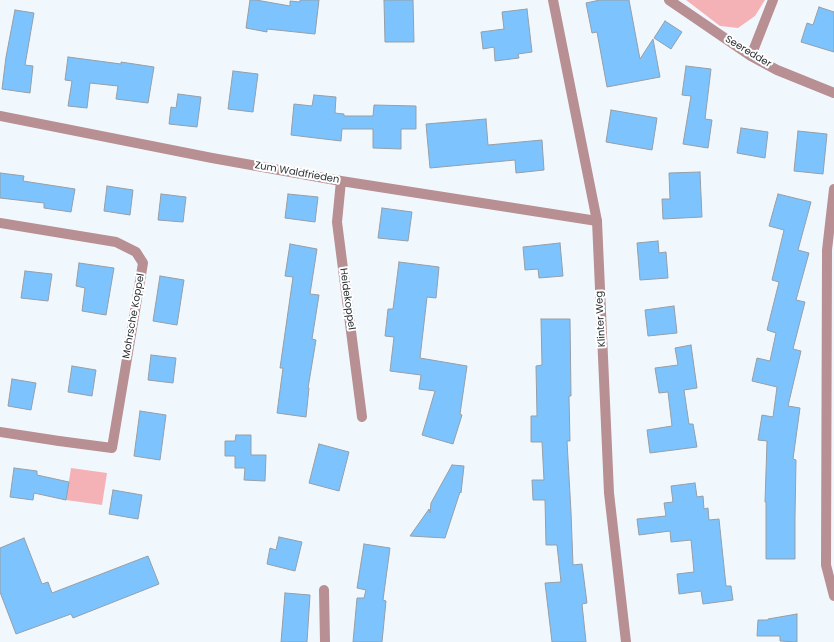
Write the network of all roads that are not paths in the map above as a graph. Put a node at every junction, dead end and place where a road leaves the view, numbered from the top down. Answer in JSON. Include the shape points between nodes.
{"nodes":[{"id":1,"x":553,"y":0,"type":"edge"},
{"id":2,"x":669,"y":0,"type":"edge"},
{"id":3,"x":773,"y":0,"type":"edge"},
{"id":4,"x":751,"y":56,"type":"junction"},
{"id":5,"x":834,"y":93,"type":"edge"},
{"id":6,"x":0,"y":116,"type":"edge"},
{"id":7,"x":341,"y":181,"type":"junction"},
{"id":8,"x":834,"y":189,"type":"edge"},
{"id":9,"x":597,"y":221,"type":"junction"},
{"id":10,"x":0,"y":223,"type":"edge"},
{"id":11,"x":362,"y":417,"type":"dead end"},
{"id":12,"x":0,"y":432,"type":"edge"},
{"id":13,"x":324,"y":590,"type":"dead end"},
{"id":14,"x":834,"y":596,"type":"edge"},
{"id":15,"x":325,"y":642,"type":"edge"},
{"id":16,"x":626,"y":642,"type":"edge"}],
"edges":[{"from":1,"to":9,"type":"street","name":"Klinter Weg"},
{"from":2,"to":4,"type":"street","name":"Seeredder"},
{"from":3,"to":4,"type":"street"},
{"from":4,"to":5,"type":"street","name":"Seeredder","via":[[777,70]]},
{"from":6,"to":7,"type":"street","name":"Zum Waldfrieden"},
{"from":7,"to":9,"type":"street","name":"Zum Waldfrieden"},
{"from":7,"to":11,"type":"street","name":"Heidekoppel","via":[[336,222]]},
{"from":8,"to":14,"type":"street","via":[[827,250],[826,565]]},
{"from":9,"to":16,"type":"street","name":"Klinter Weg","via":[[609,493]]},
{"from":10,"to":12,"type":"street","name":"Mohrsche Koppel","via":[[116,242],[136,252],[143,264],[112,448]]},
{"from":13,"to":15,"type":"street"}]}
